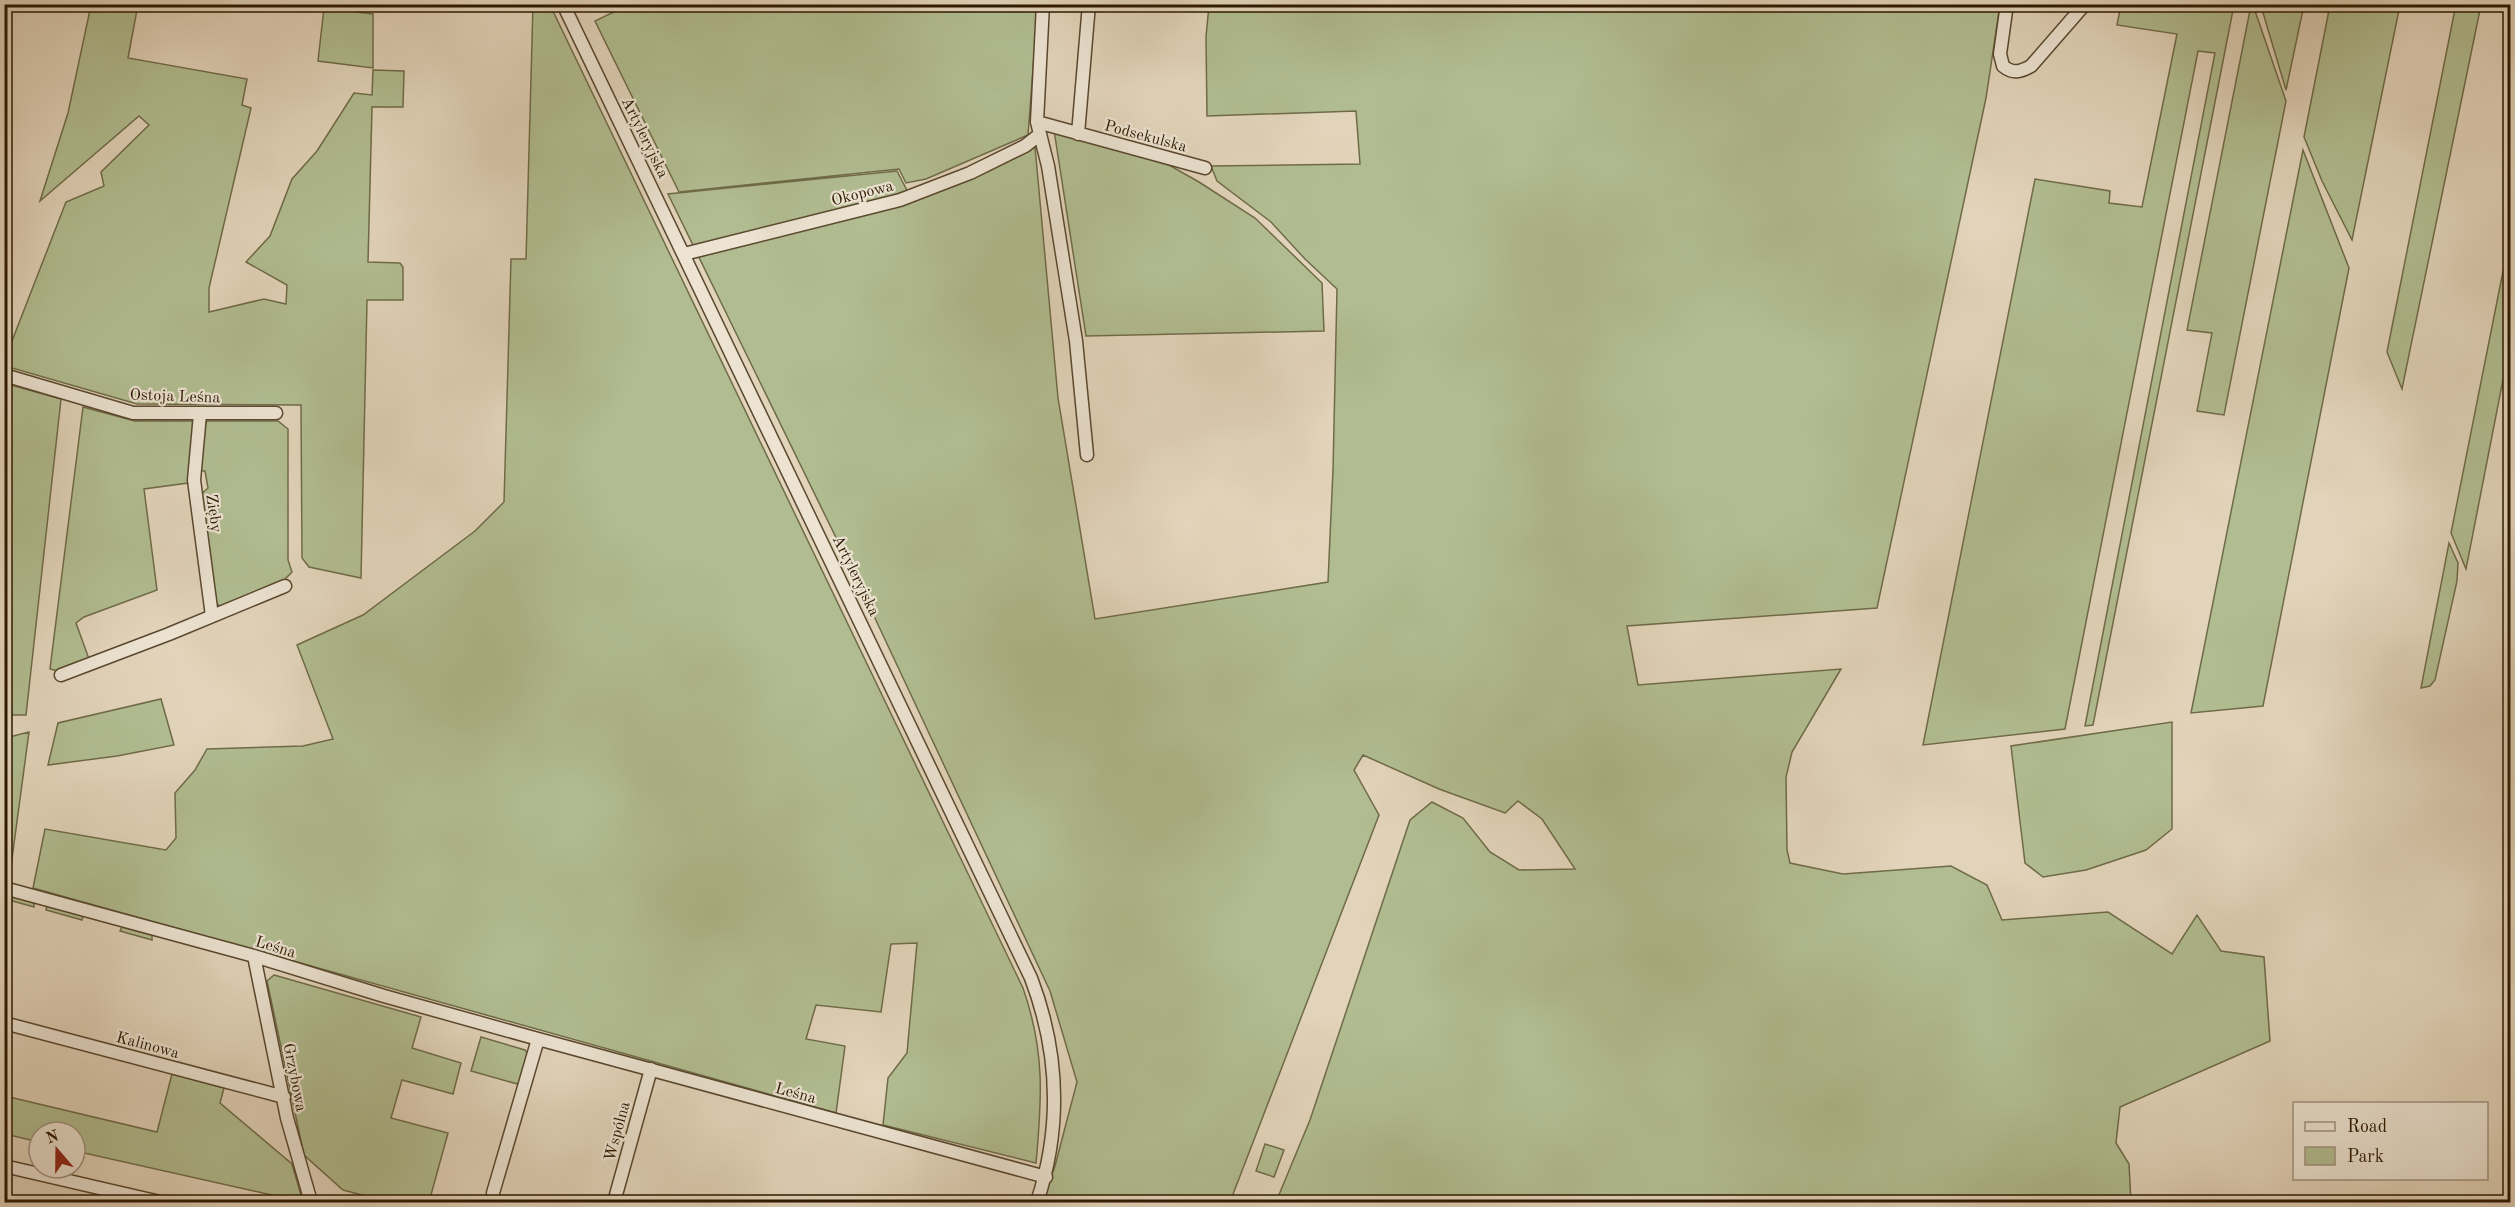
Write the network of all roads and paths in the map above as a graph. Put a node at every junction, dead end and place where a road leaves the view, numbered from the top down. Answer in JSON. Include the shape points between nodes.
{"nodes":[{"id":1,"x":563,"y":4,"type":"edge"},
{"id":2,"x":1043,"y":4,"type":"edge"},
{"id":3,"x":1089,"y":4,"type":"edge"},
{"id":4,"x":2007,"y":4,"type":"edge"},
{"id":5,"x":2085,"y":4,"type":"edge"},
{"id":6,"x":1036,"y":122,"type":"junction"},
{"id":7,"x":1078,"y":134,"type":"junction"},
{"id":8,"x":1039,"y":135,"type":"junction"},
{"id":9,"x":1205,"y":168,"type":"dead end"},
{"id":10,"x":684,"y":254,"type":"junction"},
{"id":11,"x":4,"y":375,"type":"edge"},
{"id":12,"x":276,"y":413,"type":"dead end"},
{"id":13,"x":200,"y":414,"type":"junction"},
{"id":14,"x":1087,"y":455,"type":"dead end"},
{"id":15,"x":285,"y":586,"type":"dead end"},
{"id":16,"x":212,"y":616,"type":"junction"},
{"id":17,"x":62,"y":675,"type":"dead end"},
{"id":18,"x":4,"y":888,"type":"edge"},
{"id":19,"x":254,"y":956,"type":"junction"},
{"id":20,"x":4,"y":1023,"type":"edge"},
{"id":21,"x":538,"y":1039,"type":"junction"},
{"id":22,"x":651,"y":1069,"type":"junction"},
{"id":23,"x":284,"y":1097,"type":"junction"},
{"id":24,"x":4,"y":1166,"type":"edge"},
{"id":25,"x":1046,"y":1177,"type":"junction"},
{"id":26,"x":493,"y":1193,"type":"dead end"},
{"id":27,"x":160,"y":1203,"type":"edge"},
{"id":28,"x":311,"y":1203,"type":"edge"},
{"id":29,"x":614,"y":1203,"type":"edge"},
{"id":30,"x":1037,"y":1203,"type":"edge"}],
"edges":[{"from":1,"to":10,"type":"street","name":"Artyleryjska"},
{"from":2,"to":6,"type":"street"},
{"from":3,"to":7,"type":"street","name":"Podsekulska"},
{"from":4,"to":5,"type":"street","via":[[2000,54],[2003,66],[2020,72],[2031,66]]},
{"from":6,"to":7,"type":"street","name":"Podsekulska"},
{"from":6,"to":8,"type":"street"},
{"from":7,"to":9,"type":"street","name":"Podsekulska"},
{"from":8,"to":10,"type":"street","name":"Okopowa","via":[[979,168],[900,200]]},
{"from":8,"to":14,"type":"street","via":[[1048,166],[1076,340]]},
{"from":10,"to":25,"type":"street","name":"Artyleryjska","via":[[1031,978],[1045,1020],[1055,1081]]},
{"from":11,"to":13,"type":"street","name":"Ostoja Leśna","via":[[134,413]]},
{"from":12,"to":13,"type":"street","name":"Ostoja Leśna"},
{"from":13,"to":16,"type":"street","name":"Zięby","via":[[194,480]]},
{"from":15,"to":16,"type":"street"},
{"from":16,"to":17,"type":"street"},
{"from":18,"to":19,"type":"street","name":"Leśna"},
{"from":19,"to":21,"type":"street","name":"Leśna"},
{"from":19,"to":23,"type":"street","name":"Grzybowa"},
{"from":20,"to":23,"type":"street","name":"Kalinowa"},
{"from":21,"to":22,"type":"street","name":"Leśna"},
{"from":21,"to":26,"type":"street"},
{"from":22,"to":25,"type":"street","name":"Leśna"},
{"from":22,"to":29,"type":"street","name":"Wspólna"},
{"from":23,"to":28,"type":"street","name":"Grzybowa"},
{"from":24,"to":27,"type":"street"},
{"from":25,"to":30,"type":"street","name":"Artyleryjska"}]}
